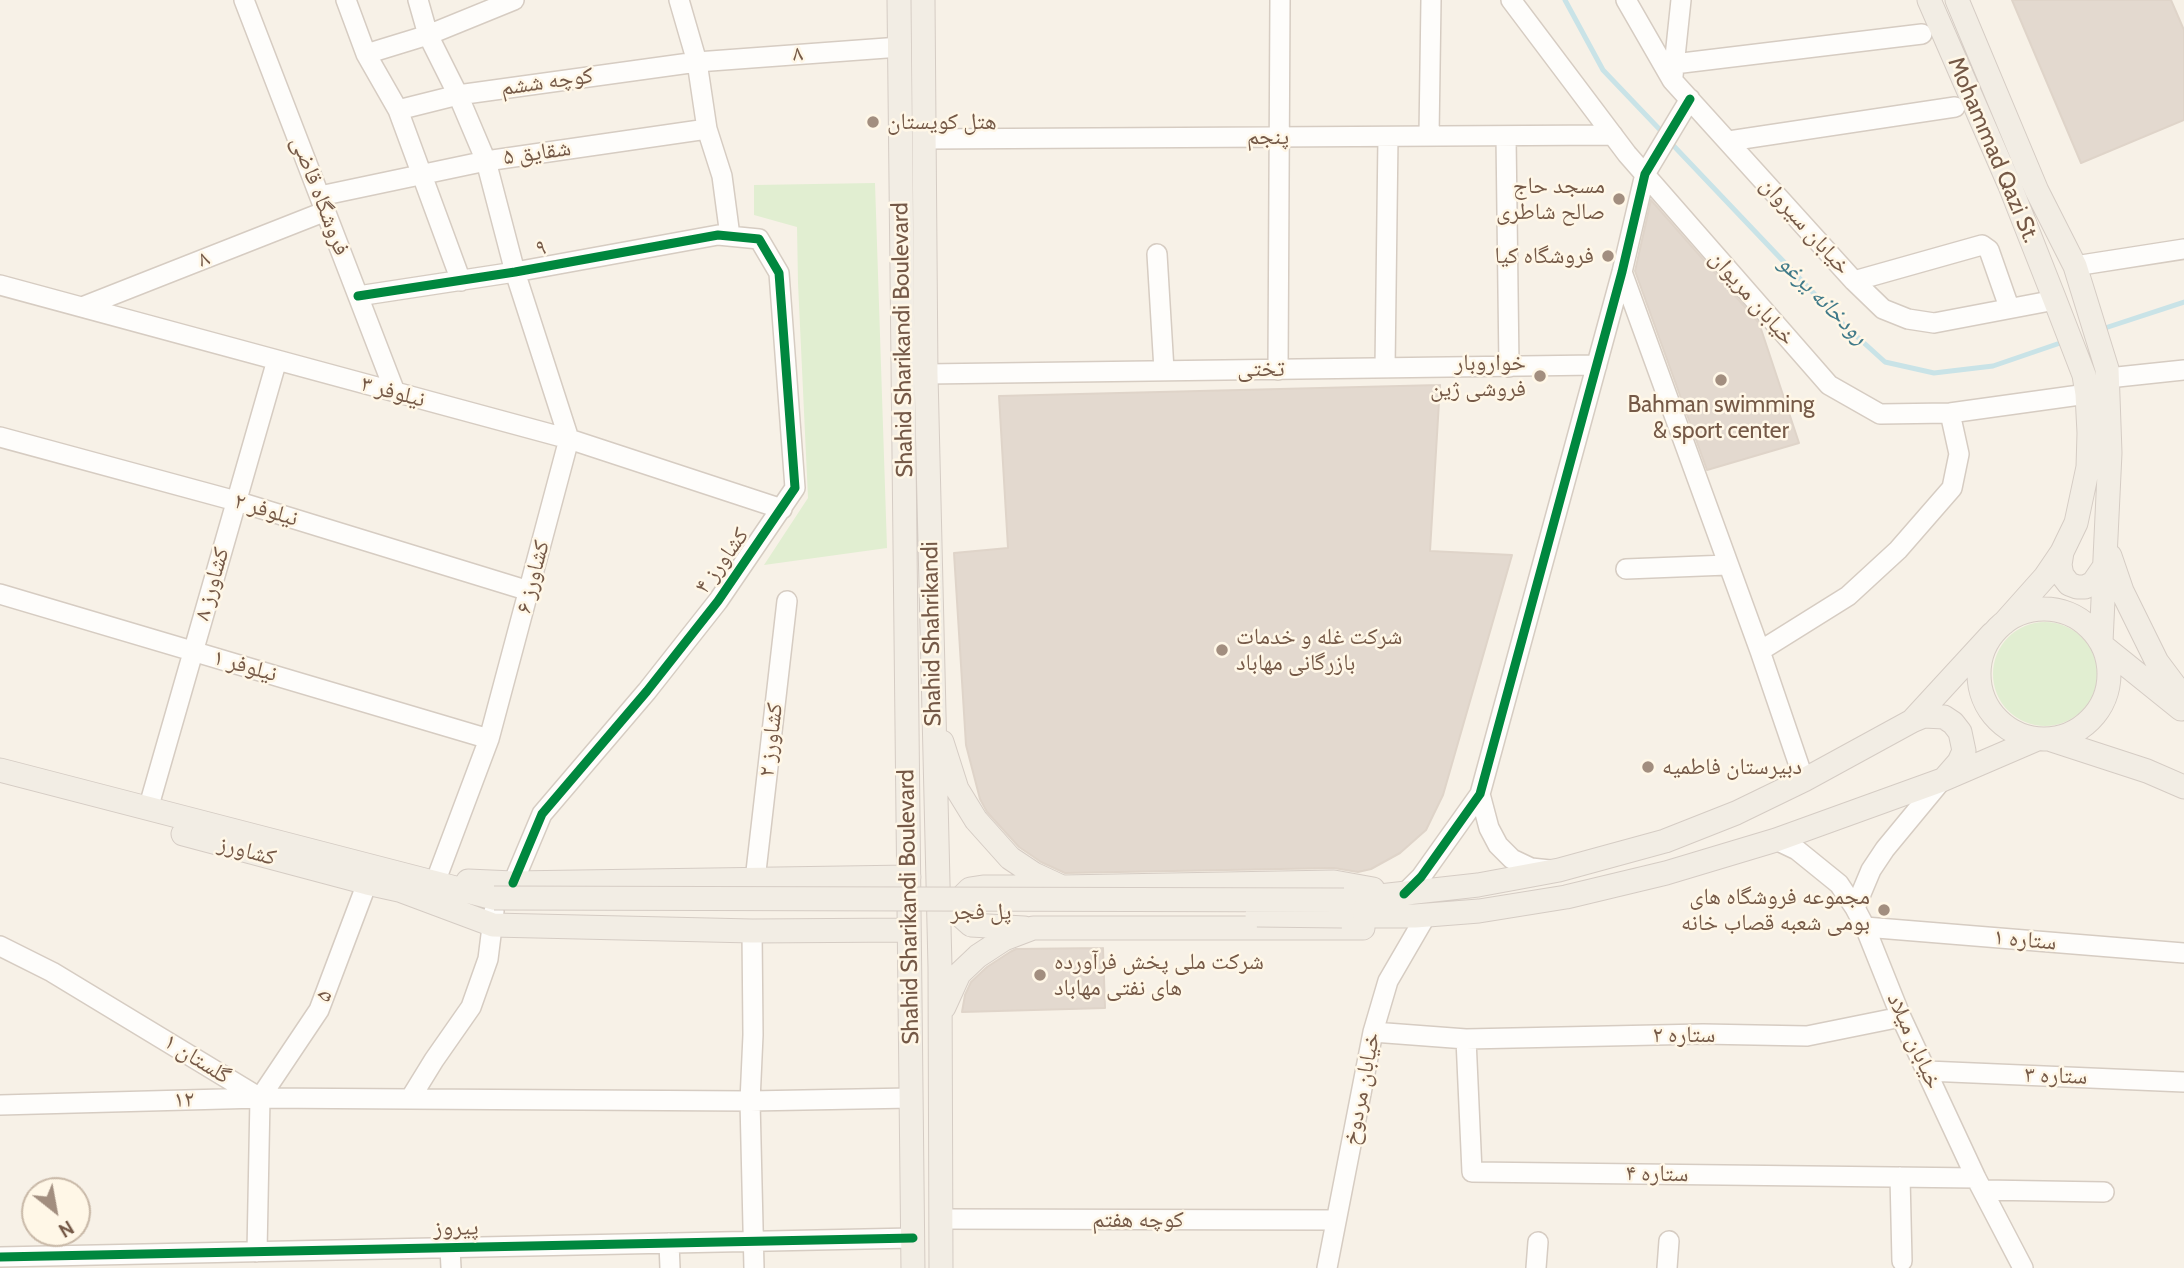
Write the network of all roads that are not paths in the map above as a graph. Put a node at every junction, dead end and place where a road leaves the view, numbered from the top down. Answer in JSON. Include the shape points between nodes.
{"nodes":[{"id":1,"x":244,"y":0,"type":"edge"},
{"id":2,"x":346,"y":0,"type":"edge"},
{"id":3,"x":418,"y":0,"type":"edge"},
{"id":4,"x":514,"y":0,"type":"edge"},
{"id":5,"x":679,"y":0,"type":"edge"},
{"id":6,"x":899,"y":0,"type":"edge"},
{"id":7,"x":923,"y":0,"type":"edge"},
{"id":8,"x":1280,"y":0,"type":"edge"},
{"id":9,"x":1431,"y":0,"type":"edge"},
{"id":10,"x":1511,"y":0,"type":"edge"},
{"id":11,"x":1626,"y":0,"type":"edge"},
{"id":12,"x":1681,"y":0,"type":"edge"},
{"id":13,"x":1929,"y":0,"type":"edge"},
{"id":14,"x":1957,"y":0,"type":"edge"},
{"id":15,"x":1922,"y":34,"type":"dead end"},
{"id":16,"x":428,"y":35,"type":"junction"},
{"id":17,"x":900,"y":47,"type":"junction"},
{"id":18,"x":366,"y":54,"type":"junction"},
{"id":19,"x":697,"y":62,"type":"junction"},
{"id":20,"x":1673,"y":72,"type":"junction"},
{"id":21,"x":458,"y":95,"type":"junction"},
{"id":22,"x":1690,"y":99,"type":"junction"},
{"id":23,"x":1955,"y":107,"type":"dead end"},
{"id":24,"x":398,"y":110,"type":"junction"},
{"id":25,"x":706,"y":130,"type":"junction"},
{"id":26,"x":1613,"y":135,"type":"junction"},
{"id":27,"x":1388,"y":136,"type":"junction"},
{"id":28,"x":1429,"y":136,"type":"junction"},
{"id":29,"x":1506,"y":136,"type":"junction"},
{"id":30,"x":1280,"y":137,"type":"junction"},
{"id":31,"x":924,"y":139,"type":"junction"},
{"id":32,"x":1729,"y":141,"type":"junction"},
{"id":33,"x":486,"y":161,"type":"junction"},
{"id":34,"x":423,"y":174,"type":"junction"},
{"id":35,"x":1645,"y":174,"type":"junction"},
{"id":36,"x":323,"y":204,"type":"junction"},
{"id":37,"x":730,"y":236,"type":"junction"},
{"id":38,"x":2184,"y":249,"type":"edge"},
{"id":39,"x":1157,"y":254,"type":"dead end"},
{"id":40,"x":2075,"y":266,"type":"junction"},
{"id":41,"x":515,"y":272,"type":"junction"},
{"id":42,"x":1622,"y":272,"type":"junction"},
{"id":43,"x":461,"y":281,"type":"junction"},
{"id":44,"x":1854,"y":281,"type":"junction"},
{"id":45,"x":0,"y":285,"type":"edge"},
{"id":46,"x":358,"y":296,"type":"junction"},
{"id":47,"x":2055,"y":300,"type":"junction"},
{"id":48,"x":82,"y":307,"type":"junction"},
{"id":49,"x":2009,"y":307,"type":"junction"},
{"id":50,"x":277,"y":360,"type":"junction"},
{"id":51,"x":1597,"y":365,"type":"junction"},
{"id":52,"x":1509,"y":366,"type":"junction"},
{"id":53,"x":1385,"y":368,"type":"junction"},
{"id":54,"x":1164,"y":370,"type":"junction"},
{"id":55,"x":1279,"y":370,"type":"junction"},
{"id":56,"x":2184,"y":370,"type":"edge"},
{"id":57,"x":2108,"y":373,"type":"junction"},
{"id":58,"x":926,"y":374,"type":"junction"},
{"id":59,"x":2086,"y":385,"type":"junction"},
{"id":60,"x":395,"y":392,"type":"junction"},
{"id":61,"x":1950,"y":414,"type":"junction"},
{"id":62,"x":0,"y":437,"type":"edge"},
{"id":63,"x":569,"y":439,"type":"junction"},
{"id":64,"x":236,"y":501,"type":"junction"},
{"id":65,"x":782,"y":509,"type":"junction"},
{"id":66,"x":2105,"y":542,"type":"junction"},
{"id":67,"x":2062,"y":552,"type":"junction"},
{"id":68,"x":1727,"y":565,"type":"junction"},
{"id":69,"x":2104,"y":567,"type":"junction"},
{"id":70,"x":1626,"y":569,"type":"dead end"},
{"id":71,"x":529,"y":591,"type":"junction"},
{"id":72,"x":0,"y":594,"type":"edge"},
{"id":73,"x":787,"y":601,"type":"dead end"},
{"id":74,"x":1998,"y":629,"type":"junction"},
{"id":75,"x":2103,"y":645,"type":"junction"},
{"id":76,"x":192,"y":651,"type":"junction"},
{"id":77,"x":1760,"y":651,"type":"junction"},
{"id":78,"x":933,"y":694,"type":"junction"},
{"id":79,"x":2184,"y":698,"type":"edge"},
{"id":80,"x":2184,"y":711,"type":"edge"},
{"id":81,"x":1912,"y":721,"type":"junction"},
{"id":82,"x":489,"y":739,"type":"junction"},
{"id":83,"x":2044,"y":740,"type":"junction"},
{"id":84,"x":0,"y":771,"type":"edge"},
{"id":85,"x":1804,"y":780,"type":"junction"},
{"id":86,"x":1942,"y":780,"type":"junction"},
{"id":87,"x":0,"y":786,"type":"edge"},
{"id":88,"x":2184,"y":787,"type":"edge"},
{"id":89,"x":1479,"y":794,"type":"junction"},
{"id":90,"x":148,"y":809,"type":"junction"},
{"id":91,"x":1776,"y":839,"type":"junction"},
{"id":92,"x":1559,"y":870,"type":"junction"},
{"id":93,"x":909,"y":877,"type":"junction"},
{"id":94,"x":436,"y":880,"type":"junction"},
{"id":95,"x":755,"y":880,"type":"junction"},
{"id":96,"x":367,"y":883,"type":"junction"},
{"id":97,"x":513,"y":883,"type":"junction"},
{"id":98,"x":406,"y":884,"type":"junction"},
{"id":99,"x":1062,"y":887,"type":"junction"},
{"id":100,"x":1404,"y":894,"type":"junction"},
{"id":101,"x":1343,"y":908,"type":"junction"},
{"id":102,"x":1855,"y":908,"type":"junction"},
{"id":103,"x":494,"y":911,"type":"junction"},
{"id":104,"x":1459,"y":913,"type":"junction"},
{"id":105,"x":1424,"y":919,"type":"junction"},
{"id":106,"x":1865,"y":927,"type":"junction"},
{"id":107,"x":1033,"y":928,"type":"junction"},
{"id":108,"x":909,"y":930,"type":"junction"},
{"id":109,"x":752,"y":931,"type":"junction"},
{"id":110,"x":0,"y":946,"type":"edge"},
{"id":111,"x":2184,"y":953,"type":"edge"},
{"id":112,"x":1901,"y":1017,"type":"junction"},
{"id":113,"x":940,"y":1021,"type":"junction"},
{"id":114,"x":1373,"y":1032,"type":"junction"},
{"id":115,"x":1466,"y":1039,"type":"junction"},
{"id":116,"x":1927,"y":1071,"type":"junction"},
{"id":117,"x":2184,"y":1082,"type":"edge"},
{"id":118,"x":260,"y":1098,"type":"junction"},
{"id":119,"x":911,"y":1098,"type":"junction"},
{"id":120,"x":410,"y":1100,"type":"junction"},
{"id":121,"x":750,"y":1101,"type":"junction"},
{"id":122,"x":0,"y":1105,"type":"edge"},
{"id":123,"x":1900,"y":1177,"type":"junction"},
{"id":124,"x":1980,"y":1184,"type":"junction"},
{"id":125,"x":2104,"y":1192,"type":"dead end"},
{"id":126,"x":941,"y":1219,"type":"junction"},
{"id":127,"x":1336,"y":1220,"type":"junction"},
{"id":128,"x":913,"y":1238,"type":"junction"},
{"id":129,"x":753,"y":1241,"type":"junction"},
{"id":130,"x":1669,"y":1241,"type":"dead end"},
{"id":131,"x":1538,"y":1242,"type":"dead end"},
{"id":132,"x":669,"y":1243,"type":"junction"},
{"id":133,"x":450,"y":1248,"type":"junction"},
{"id":134,"x":257,"y":1252,"type":"junction"},
{"id":135,"x":0,"y":1257,"type":"edge"},
{"id":136,"x":140,"y":1261,"type":"edge"},
{"id":137,"x":1902,"y":1261,"type":"dead end"},
{"id":138,"x":451,"y":1268,"type":"edge"},
{"id":139,"x":670,"y":1268,"type":"edge"},
{"id":140,"x":754,"y":1268,"type":"edge"},
{"id":141,"x":913,"y":1268,"type":"edge"},
{"id":142,"x":941,"y":1268,"type":"edge"},
{"id":143,"x":1327,"y":1268,"type":"edge"},
{"id":144,"x":1536,"y":1268,"type":"edge"},
{"id":145,"x":1667,"y":1268,"type":"edge"},
{"id":146,"x":2022,"y":1268,"type":"edge"}],
"edges":[{"from":1,"to":36,"type":"street","name":"فروشگاه قاضی"},
{"from":2,"to":18,"type":"street"},
{"from":3,"to":16,"type":"street"},
{"from":4,"to":16,"type":"street"},
{"from":5,"to":19,"type":"street"},
{"from":6,"to":17,"type":"main road","name":"Shahid Sharikandi Boulevard"},
{"from":7,"to":31,"type":"main road","name":"Shahid Shahrikandi"},
{"from":8,"to":30,"type":"street"},
{"from":9,"to":28,"type":"street"},
{"from":10,"to":26,"type":"street","name":"خیابان مریوان"},
{"from":11,"to":20,"type":"street","name":"خیابان سیروان"},
{"from":12,"to":20,"type":"street"},
{"from":13,"to":47,"type":"main road","name":"Mohammad Qazi St."},
{"from":14,"to":40,"type":"main road","name":"Mohammad Qazi St.","via":[[2037,191]]},
{"from":15,"to":20,"type":"street"},
{"from":16,"to":18,"type":"street"},
{"from":16,"to":21,"type":"street"},
{"from":17,"to":19,"type":"street","name":"۸"},
{"from":17,"to":93,"type":"main road","name":"Shahid Sharikandi Boulevard"},
{"from":18,"to":24,"type":"street"},
{"from":19,"to":21,"type":"street","name":"کوچه ششم"},
{"from":19,"to":25,"type":"street"},
{"from":20,"to":22,"type":"street","name":"خیابان سیروان"},
{"from":21,"to":24,"type":"street","name":"کوچه ششم"},
{"from":21,"to":33,"type":"street"},
{"from":22,"to":32,"type":"street","name":"خیابان سیروان"},
{"from":22,"to":35,"type":"street"},
{"from":23,"to":32,"type":"street"},
{"from":24,"to":34,"type":"street"},
{"from":25,"to":33,"type":"street","name":"شقایق ۵"},
{"from":25,"to":37,"type":"street","via":[[722,176]]},
{"from":26,"to":29,"type":"street","name":"پنجم"},
{"from":26,"to":35,"type":"street","name":"خیابان مریوان"},
{"from":27,"to":28,"type":"street","name":"پنجم"},
{"from":27,"to":30,"type":"street","name":"پنجم"},
{"from":27,"to":53,"type":"street"},
{"from":28,"to":29,"type":"street","name":"پنجم"},
{"from":29,"to":52,"type":"street"},
{"from":30,"to":31,"type":"street","name":"پنجم"},
{"from":30,"to":55,"type":"street"},
{"from":31,"to":58,"type":"main road","name":"Shahid Shahrikandi"},
{"from":32,"to":44,"type":"street","name":"خیابان سیروان"},
{"from":33,"to":34,"type":"street","name":"شقایق ۵"},
{"from":33,"to":41,"type":"street"},
{"from":34,"to":36,"type":"street","name":"شقایق ۵"},
{"from":34,"to":43,"type":"street"},
{"from":35,"to":42,"type":"street"},
{"from":35,"to":61,"type":"street","name":"خیابان مریوان","via":[[1829,385],[1880,414]]},
{"from":36,"to":46,"type":"street","name":"فروشگاه قاضی"},
{"from":36,"to":48,"type":"street","name":"۸"},
{"from":37,"to":41,"type":"street","name":"۹"},
{"from":37,"to":65,"type":"street","name":"کشاورز ۴","via":[[759,239],[779,273],[795,488]]},
{"from":38,"to":40,"type":"street"},
{"from":39,"to":54,"type":"street"},
{"from":40,"to":57,"type":"main road","name":"Mohammad Qazi St."},
{"from":41,"to":43,"type":"street","name":"۹"},
{"from":41,"to":63,"type":"street"},
{"from":42,"to":51,"type":"street"},
{"from":42,"to":68,"type":"street"},
{"from":43,"to":46,"type":"street","name":"۹"},
{"from":44,"to":49,"type":"street","name":"خیابان سیروان","via":[[1883,309],[1908,319],[1934,323]]},
{"from":44,"to":49,"type":"street","via":[[1982,245],[1989,250]]},
{"from":45,"to":48,"type":"street","name":"نیلوفر ۳"},
{"from":46,"to":60,"type":"street","name":"فروشگاه قاضی"},
{"from":47,"to":49,"type":"street","name":"خیابان سیروان"},
{"from":47,"to":59,"type":"main road","name":"Mohammad Qazi St."},
{"from":48,"to":50,"type":"street","name":"نیلوفر ۳"},
{"from":50,"to":60,"type":"street","name":"نیلوفر ۳"},
{"from":50,"to":64,"type":"street","name":"کشاورز ۸"},
{"from":51,"to":52,"type":"street","name":"تختی"},
{"from":51,"to":89,"type":"street"},
{"from":52,"to":53,"type":"street","name":"تختی"},
{"from":53,"to":55,"type":"street","name":"تختی"},
{"from":54,"to":55,"type":"street","name":"تختی"},
{"from":54,"to":58,"type":"street","name":"تختی"},
{"from":56,"to":57,"type":"street"},
{"from":57,"to":66,"type":"main road","name":"Mohammad Qazi St."},
{"from":58,"to":78,"type":"main road","name":"Shahid Shahrikandi"},
{"from":59,"to":61,"type":"street","name":"خیابان مریوان"},
{"from":59,"to":67,"type":"main road","name":"Mohammad Qazi St.","via":[[2089,433],[2084,493]]},
{"from":60,"to":63,"type":"street","name":"نیلوفر ۳"},
{"from":61,"to":77,"type":"street","via":[[1959,454],[1952,488],[1898,551],[1848,596]]},
{"from":62,"to":64,"type":"street","name":"نیلوفر ۲"},
{"from":63,"to":65,"type":"street","name":"نیلوفر ۳"},
{"from":63,"to":71,"type":"street","name":"کشاورز ۶"},
{"from":64,"to":71,"type":"street","name":"نیلوفر ۲"},
{"from":64,"to":76,"type":"street","name":"کشاورز ۸"},
{"from":65,"to":97,"type":"street","name":"کشاورز ۴","via":[[663,671],[542,814]]},
{"from":66,"to":69,"type":"main road","name":"Mohammad Qazi St."},
{"from":66,"to":79,"type":"main road","via":[[2122,592],[2157,662]]},
{"from":67,"to":69,"type":"main road","via":[[2062,575],[2077,587],[2093,583]]},
{"from":67,"to":74,"type":"main road","name":"Mohammad Qazi St.","via":[[2028,599]]},
{"from":68,"to":70,"type":"street"},
{"from":68,"to":77,"type":"street"},
{"from":69,"to":75,"type":"main road","name":"Mohammad Qazi St."},
{"from":71,"to":82,"type":"street","name":"کشاورز ۶"},
{"from":72,"to":76,"type":"street","name":"نیلوفر ۱"},
{"from":73,"to":95,"type":"street","name":"کشاورز ۲"},
{"from":74,"to":75,"type":"main road","via":[[2026,612],[2052,609],[2083,621]]},
{"from":74,"to":81,"type":"main road","name":"Mohammad Qazi St."},
{"from":74,"to":83,"type":"main road","via":[[1984,648],[1979,665],[1983,699],[2004,726],[2019,735]]},
{"from":75,"to":80,"type":"main road"},
{"from":75,"to":83,"type":"main road","via":[[2110,667],[2102,706],[2072,734]]},
{"from":76,"to":82,"type":"street","name":"نیلوفر ۱"},
{"from":76,"to":90,"type":"street","name":"کشاورز ۸"},
{"from":77,"to":85,"type":"street"},
{"from":78,"to":99,"type":"main road","via":[[945,756],[957,789],[976,820],[1010,858]]},
{"from":78,"to":113,"type":"main road","name":"Shahid Shahrikandi"},
{"from":81,"to":85,"type":"main road"},
{"from":81,"to":86,"type":"main road","via":[[1944,717],[1960,732],[1964,751]]},
{"from":82,"to":94,"type":"street","name":"کشاورز ۶"},
{"from":83,"to":86,"type":"main road"},
{"from":83,"to":88,"type":"main road"},
{"from":84,"to":90,"type":"main road"},
{"from":85,"to":92,"type":"main road","via":[[1665,841]]},
{"from":86,"to":91,"type":"main road"},
{"from":86,"to":102,"type":"street","via":[[1871,870]]},
{"from":87,"to":96,"type":"main road","name":"کشاورز"},
{"from":89,"to":92,"type":"street","via":[[1489,828],[1512,859],[1531,868]]},
{"from":89,"to":100,"type":"street"},
{"from":90,"to":98,"type":"main road"},
{"from":91,"to":102,"type":"street","name":"خیابان میلاد","via":[[1839,884]]},
{"from":91,"to":104,"type":"main road","via":[[1566,897]]},
{"from":92,"to":100,"type":"main road"},
{"from":93,"to":95,"type":"main road"},
{"from":93,"to":108,"type":"main road","name":"Shahid Sharikandi Boulevard"},
{"from":94,"to":97,"type":"main road"},
{"from":94,"to":98,"type":"main road"},
{"from":95,"to":97,"type":"main road"},
{"from":96,"to":98,"type":"main road","name":"کشاورز"},
{"from":96,"to":118,"type":"street","name":"۵","via":[[319,1010]]},
{"from":98,"to":103,"type":"main road","name":"کشاورز"},
{"from":99,"to":100,"type":"main road","via":[[1334,882]]},
{"from":99,"to":107,"type":"main road","via":[[983,887],[961,898],[962,917],[971,925]]},
{"from":100,"to":101,"type":"main road"},
{"from":101,"to":103,"type":"main road","name":"پل فجر","bridge":true},
{"from":101,"to":104,"type":"main road","via":[[1415,916]]},
{"from":102,"to":106,"type":"street","name":"خیابان میلاد"},
{"from":103,"to":109,"type":"main road"},
{"from":103,"to":120,"type":"street","via":[[488,959],[471,1007]]},
{"from":104,"to":105,"type":"main road"},
{"from":105,"to":107,"type":"main road","via":[[1371,928]]},
{"from":105,"to":114,"type":"street","name":"خیابان مردوخ","via":[[1388,981]]},
{"from":106,"to":111,"type":"street","name":"ستاره ۱"},
{"from":106,"to":112,"type":"street","name":"خیابان میلاد"},
{"from":107,"to":113,"type":"main road","via":[[1004,939],[959,974]]},
{"from":108,"to":109,"type":"main road"},
{"from":108,"to":119,"type":"main road","name":"Shahid Sharikandi Boulevard"},
{"from":109,"to":121,"type":"street"},
{"from":110,"to":118,"type":"street","name":"گلستان ۱","via":[[52,972]]},
{"from":112,"to":115,"type":"street","name":"ستاره ۲","via":[[1807,1035]]},
{"from":112,"to":116,"type":"street","name":"خیابان میلاد"},
{"from":113,"to":126,"type":"main road","name":"Shahid Shahrikandi"},
{"from":114,"to":115,"type":"street","name":"ستاره ۲"},
{"from":114,"to":127,"type":"street","name":"خیابان مردوخ"},
{"from":115,"to":123,"type":"street","name":"ستاره ۴","via":[[1472,1172]]},
{"from":116,"to":117,"type":"street","name":"ستاره ۳"},
{"from":116,"to":124,"type":"street","name":"خیابان میلاد"},
{"from":118,"to":120,"type":"street","name":"۱۲"},
{"from":118,"to":122,"type":"street","name":"۱۲"},
{"from":118,"to":134,"type":"street"},
{"from":119,"to":121,"type":"street","name":"۱۲"},
{"from":119,"to":128,"type":"main road","name":"Shahid Sharikandi Boulevard"},
{"from":120,"to":121,"type":"street","name":"۱۲"},
{"from":121,"to":129,"type":"street"},
{"from":123,"to":124,"type":"street","name":"ستاره ۴"},
{"from":123,"to":137,"type":"street"},
{"from":124,"to":125,"type":"street","name":"ستاره ۴"},
{"from":124,"to":146,"type":"street","name":"خیابان میلاد"},
{"from":126,"to":127,"type":"street","name":"کوچه هفتم"},
{"from":126,"to":142,"type":"main road","name":"Shahid Shahrikandi"},
{"from":127,"to":143,"type":"street","name":"خیابان مردوخ"},
{"from":128,"to":129,"type":"street","name":"پیروز"},
{"from":128,"to":141,"type":"main road","name":"Shahid Sharikandi Boulevard"},
{"from":129,"to":132,"type":"street","name":"پیروز"},
{"from":129,"to":140,"type":"street"},
{"from":130,"to":145,"type":"street"},
{"from":131,"to":144,"type":"street"},
{"from":132,"to":133,"type":"street","name":"پیروز"},
{"from":132,"to":139,"type":"street"},
{"from":133,"to":134,"type":"street","name":"پیروز"},
{"from":133,"to":138,"type":"street"},
{"from":134,"to":136,"type":"street","name":"پیروز"},
{"from":135,"to":136,"type":"street","name":"پیروز"}]}
